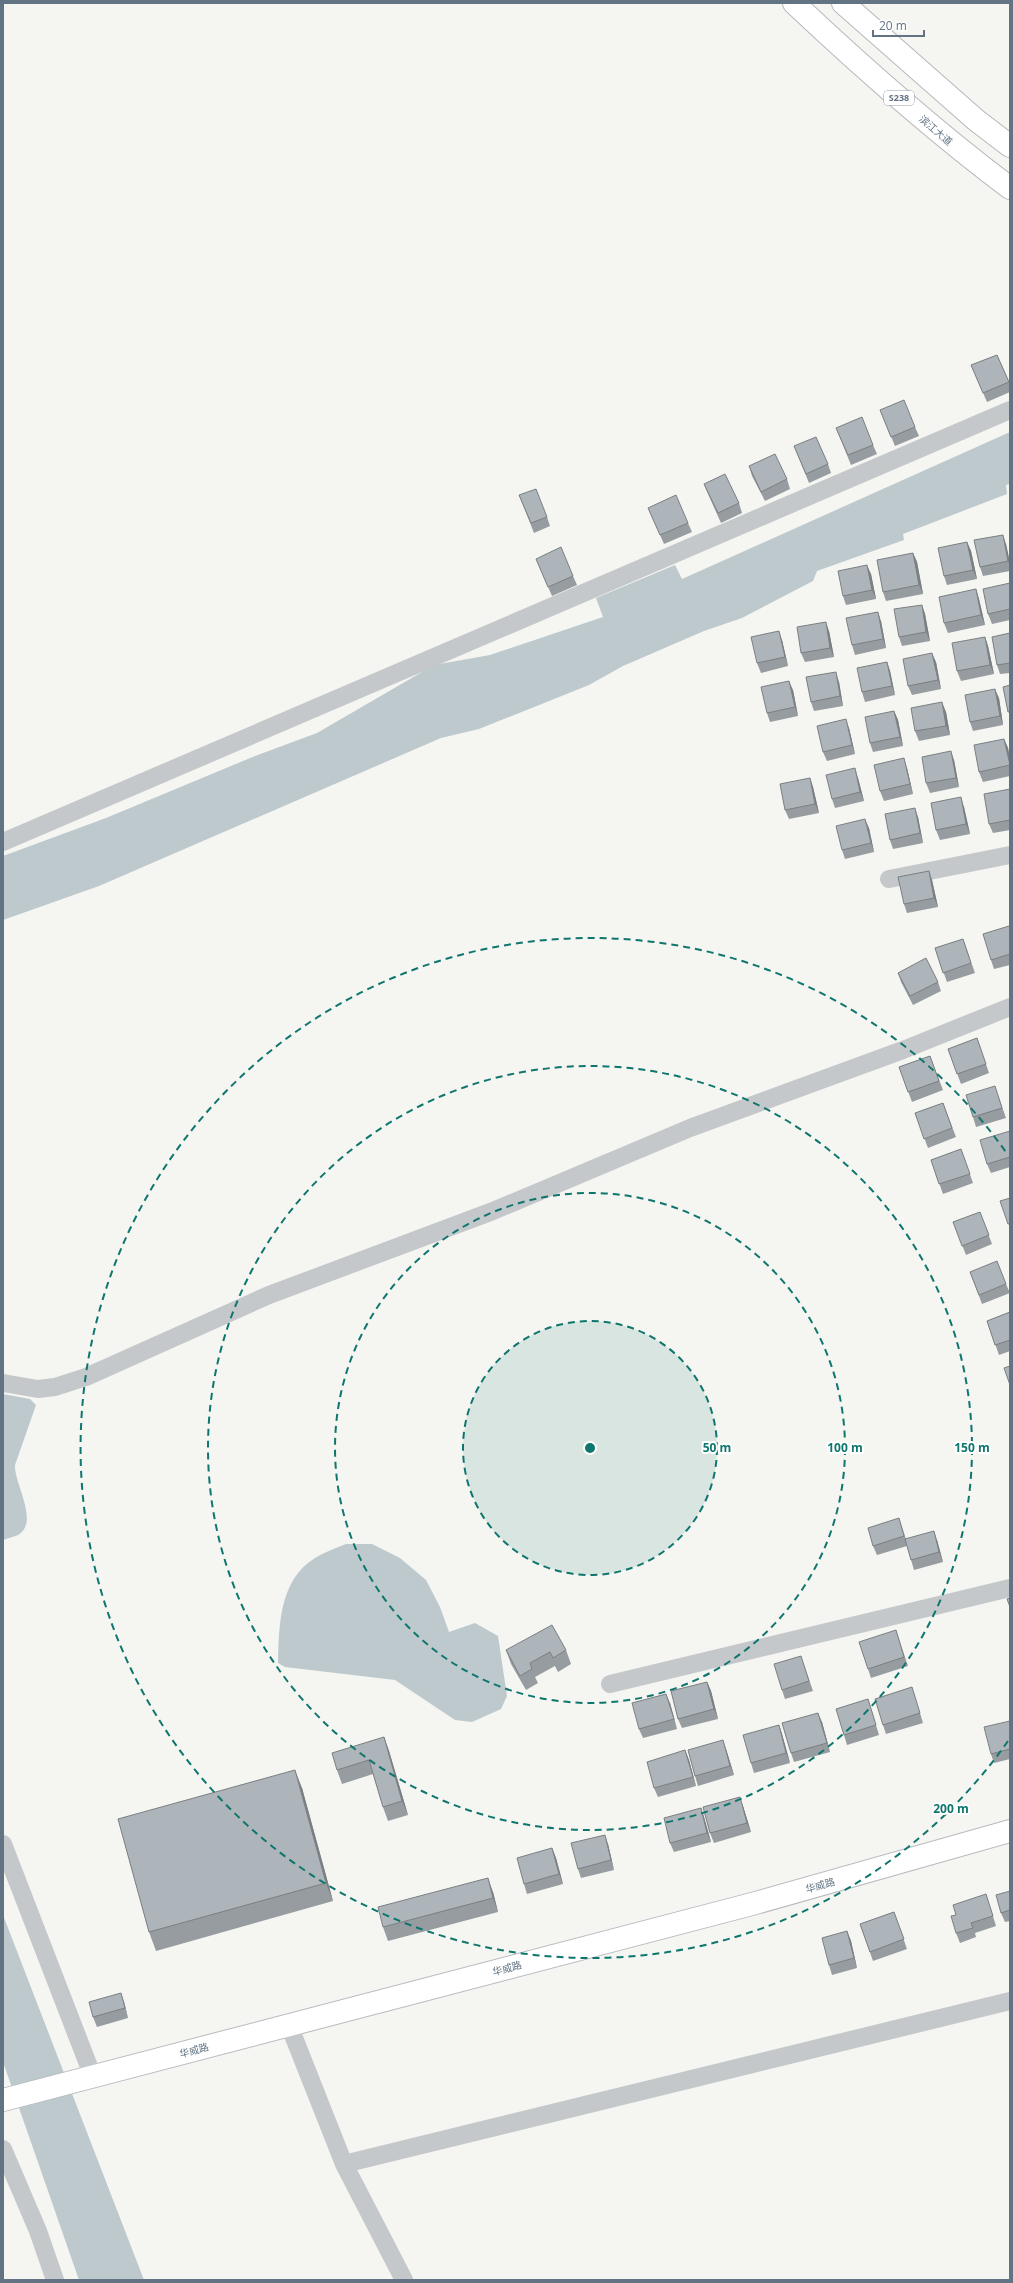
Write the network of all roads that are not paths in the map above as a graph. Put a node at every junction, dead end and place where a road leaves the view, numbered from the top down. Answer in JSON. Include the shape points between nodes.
{"nodes":[{"id":1,"x":794,"y":3,"type":"edge"},
{"id":2,"x":843,"y":3,"type":"edge"},
{"id":3,"x":1010,"y":146,"type":"edge"},
{"id":4,"x":1010,"y":188,"type":"edge"},
{"id":5,"x":1010,"y":410,"type":"edge"},
{"id":6,"x":3,"y":842,"type":"edge"},
{"id":7,"x":1010,"y":855,"type":"edge"},
{"id":8,"x":889,"y":879,"type":"dead end"},
{"id":9,"x":1010,"y":1007,"type":"edge"},
{"id":10,"x":3,"y":1383,"type":"edge"},
{"id":11,"x":1010,"y":1588,"type":"edge"},
{"id":12,"x":610,"y":1684,"type":"dead end"},
{"id":13,"x":1010,"y":1831,"type":"edge"},
{"id":14,"x":3,"y":1844,"type":"edge"},
{"id":15,"x":1010,"y":2001,"type":"edge"},
{"id":16,"x":289,"y":2025,"type":"junction"},
{"id":17,"x":93,"y":2077,"type":"junction"},
{"id":18,"x":3,"y":2100,"type":"edge"},
{"id":19,"x":3,"y":2149,"type":"edge"},
{"id":20,"x":344,"y":2164,"type":"junction"},
{"id":21,"x":55,"y":2280,"type":"edge"},
{"id":22,"x":404,"y":2280,"type":"edge"}],
"edges":[{"from":1,"to":4,"type":"main road","name":"滨江大道","number":"S238","via":[[957,148]]},
{"from":2,"to":3,"type":"main road"},
{"from":5,"to":6,"type":"street"},
{"from":7,"to":8,"type":"street"},
{"from":9,"to":10,"type":"street","via":[[903,1050],[690,1128],[493,1211],[269,1295],[86,1377],[55,1387],[38,1389]]},
{"from":11,"to":12,"type":"street"},
{"from":13,"to":16,"type":"main road","name":"华威路","via":[[745,1906]]},
{"from":14,"to":17,"type":"street"},
{"from":15,"to":20,"type":"street"},
{"from":16,"to":17,"type":"main road","name":"华威路"},
{"from":16,"to":20,"type":"street"},
{"from":17,"to":18,"type":"main road","name":"华威路"},
{"from":19,"to":21,"type":"street","via":[[38,2231]]},
{"from":20,"to":22,"type":"street"}]}
